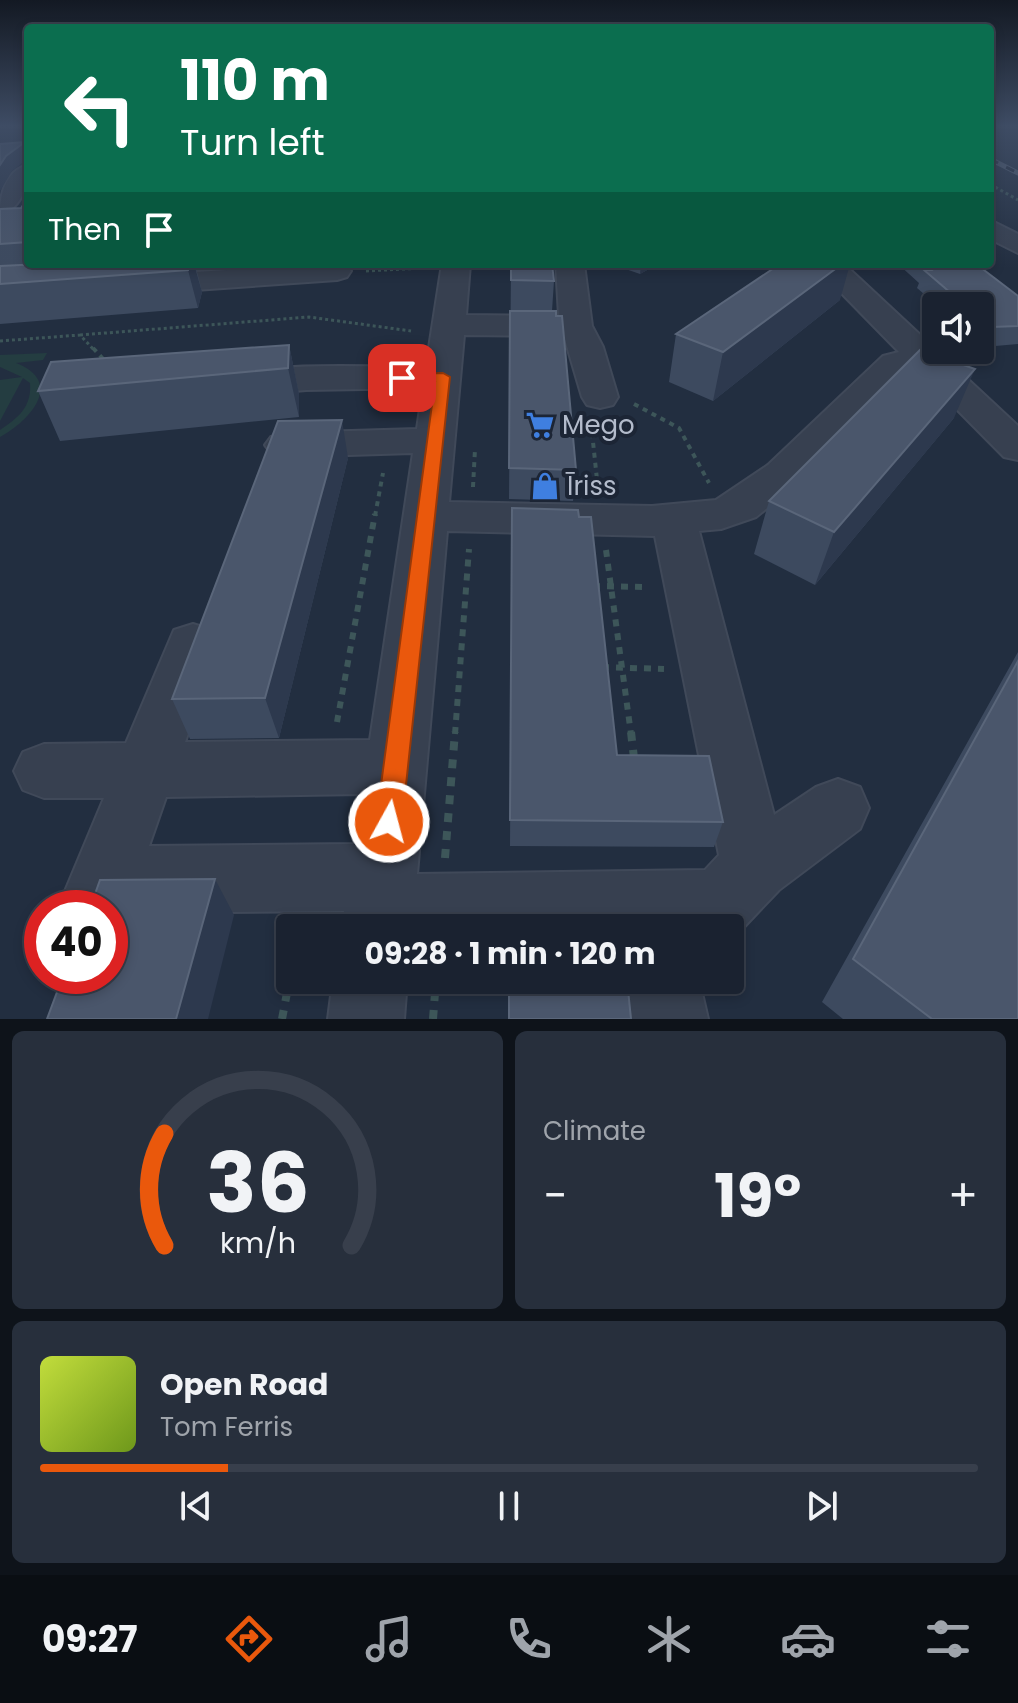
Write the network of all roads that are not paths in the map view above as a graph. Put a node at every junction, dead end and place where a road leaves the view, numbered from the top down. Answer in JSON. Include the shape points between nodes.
{"nodes":[{"id":1,"x":24,"y":181,"type":"edge"},
{"id":2,"x":5,"y":222,"type":"edge"},
{"id":3,"x":994,"y":230,"type":"edge"},
{"id":4,"x":1018,"y":245,"type":"edge"},
{"id":5,"x":570,"y":268,"type":"edge"},
{"id":6,"x":821,"y":268,"type":"edge"},
{"id":7,"x":287,"y":269,"type":"edge"},
{"id":8,"x":431,"y":269,"type":"edge"},
{"id":9,"x":337,"y":271,"type":"road end"},
{"id":10,"x":106,"y":288,"type":"edge"},
{"id":11,"x":424,"y":325,"type":"junction"},
{"id":12,"x":576,"y":326,"type":"junction"},
{"id":13,"x":922,"y":357,"type":"edge"},
{"id":14,"x":922,"y":358,"type":"edge"},
{"id":15,"x":929,"y":364,"type":"edge"},
{"id":16,"x":422,"y":378,"type":"junction"},
{"id":17,"x":203,"y":388,"type":"edge"},
{"id":18,"x":600,"y":397,"type":"road end"},
{"id":19,"x":433,"y":439,"type":"junction"},
{"id":20,"x":1018,"y":448,"type":"edge"},
{"id":21,"x":258,"y":475,"type":"edge"},
{"id":22,"x":698,"y":516,"type":"junction"},
{"id":23,"x":448,"y":517,"type":"junction"},
{"id":24,"x":208,"y":608,"type":"edge"},
{"id":25,"x":396,"y":767,"type":"junction"},
{"id":26,"x":146,"y":770,"type":"junction"},
{"id":27,"x":44,"y":771,"type":"dead end"},
{"id":28,"x":838,"y":808,"type":"dead end"},
{"id":29,"x":755,"y":867,"type":"junction"},
{"id":30,"x":100,"y":890,"type":"edge"},
{"id":31,"x":128,"y":895,"type":"edge"},
{"id":32,"x":379,"y":905,"type":"edge"},
{"id":33,"x":369,"y":994,"type":"edge"},
{"id":34,"x":366,"y":1019,"type":"edge"}],
"edges":[{"from":1,"to":2,"type":"street"},
{"from":3,"to":4,"type":"street"},
{"from":5,"to":12,"type":"street"},
{"from":6,"to":13,"type":"street"},
{"from":7,"to":9,"type":"street"},
{"from":7,"to":10,"type":"street"},
{"from":8,"to":11,"type":"street"},
{"from":11,"to":12,"type":"street"},
{"from":11,"to":16,"type":"street"},
{"from":12,"to":18,"type":"street"},
{"from":14,"to":22,"type":"street","via":[[895,363],[783,474],[740,507]]},
{"from":15,"to":20,"type":"street"},
{"from":16,"to":17,"type":"street","via":[[306,379]]},
{"from":16,"to":19,"type":"street"},
{"from":19,"to":21,"type":"street","via":[[269,446]]},
{"from":19,"to":23,"type":"street"},
{"from":22,"to":23,"type":"street"},
{"from":22,"to":29,"type":"street","via":[[691,588]]},
{"from":23,"to":25,"type":"street"},
{"from":24,"to":26,"type":"street"},
{"from":25,"to":26,"type":"street"},
{"from":25,"to":32,"type":"street"},
{"from":26,"to":27,"type":"street"},
{"from":26,"to":30,"type":"street"},
{"from":28,"to":29,"type":"street"},
{"from":29,"to":32,"type":"street","via":[[719,904]]},
{"from":31,"to":32,"type":"street"},
{"from":33,"to":34,"type":"street"}]}
